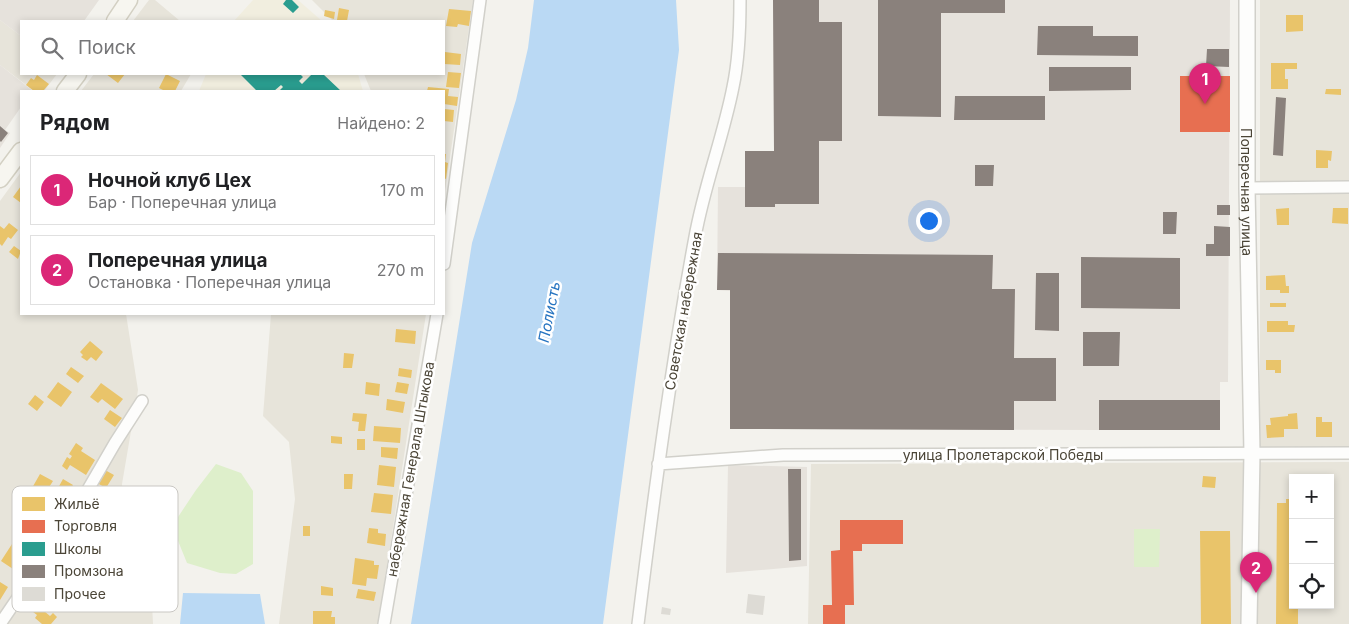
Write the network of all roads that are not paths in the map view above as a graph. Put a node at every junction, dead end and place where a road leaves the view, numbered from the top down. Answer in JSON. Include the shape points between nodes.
{"nodes":[{"id":1,"x":129,"y":0,"type":"edge"},
{"id":2,"x":480,"y":0,"type":"edge"},
{"id":3,"x":740,"y":0,"type":"edge"},
{"id":4,"x":1247,"y":0,"type":"edge"},
{"id":5,"x":115,"y":20,"type":"edge"},
{"id":6,"x":77,"y":75,"type":"edge"},
{"id":7,"x":66,"y":90,"type":"edge"},
{"id":8,"x":20,"y":151,"type":"edge"},
{"id":9,"x":0,"y":179,"type":"edge"},
{"id":10,"x":1248,"y":188,"type":"junction"},
{"id":11,"x":1349,"y":188,"type":"edge"},
{"id":12,"x":445,"y":257,"type":"edge"},
{"id":13,"x":437,"y":315,"type":"edge"},
{"id":14,"x":142,"y":401,"type":"dead end"},
{"id":15,"x":1252,"y":453,"type":"junction"},
{"id":16,"x":1349,"y":453,"type":"edge"},
{"id":17,"x":658,"y":464,"type":"junction"},
{"id":18,"x":90,"y":486,"type":"edge"},
{"id":19,"x":12,"y":606,"type":"edge"},
{"id":20,"x":0,"y":624,"type":"edge"},
{"id":21,"x":384,"y":624,"type":"edge"},
{"id":22,"x":638,"y":624,"type":"edge"},
{"id":23,"x":1249,"y":624,"type":"edge"}],
"edges":[{"from":1,"to":5,"type":"main road"},
{"from":2,"to":12,"type":"street"},
{"from":3,"to":17,"type":"street","name":"Советская набережная","via":[[734,86],[695,236]]},
{"from":4,"to":10,"type":"street","name":"Поперечная улица"},
{"from":6,"to":7,"type":"main road"},
{"from":8,"to":9,"type":"main road"},
{"from":10,"to":11,"type":"street"},
{"from":10,"to":15,"type":"street","name":"Поперечная улица"},
{"from":13,"to":21,"type":"street","name":"набережная Генерала Штыкова"},
{"from":14,"to":18,"type":"street"},
{"from":15,"to":16,"type":"street","name":"улица Пролетарской Победы"},
{"from":15,"to":17,"type":"street","name":"улица Пролетарской Победы","via":[[783,455]]},
{"from":15,"to":23,"type":"street","name":"Поперечная улица"},
{"from":17,"to":22,"type":"street","name":"Советская набережная"},
{"from":19,"to":20,"type":"street"}]}
